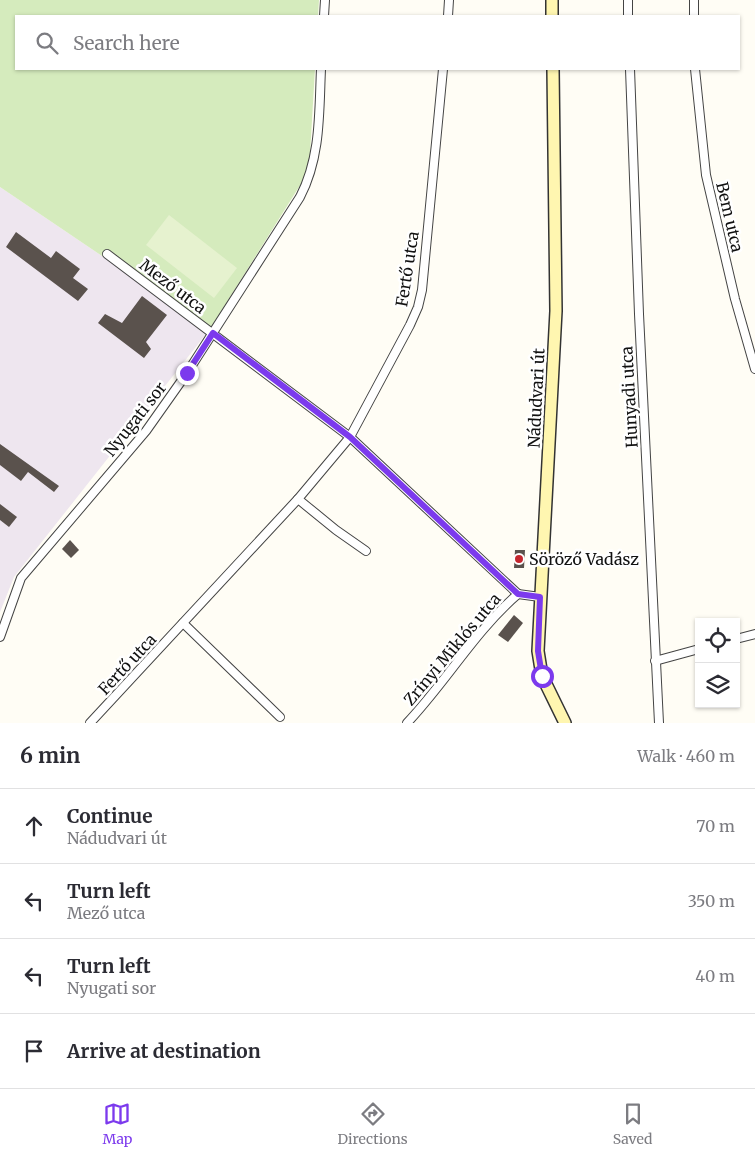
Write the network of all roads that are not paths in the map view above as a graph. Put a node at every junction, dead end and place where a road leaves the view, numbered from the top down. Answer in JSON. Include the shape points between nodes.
{"nodes":[{"id":1,"x":325,"y":0,"type":"edge"},
{"id":2,"x":449,"y":0,"type":"edge"},
{"id":3,"x":552,"y":0,"type":"edge"},
{"id":4,"x":628,"y":0,"type":"edge"},
{"id":5,"x":694,"y":0,"type":"edge"},
{"id":6,"x":324,"y":15,"type":"edge"},
{"id":7,"x":448,"y":15,"type":"edge"},
{"id":8,"x":552,"y":15,"type":"edge"},
{"id":9,"x":628,"y":15,"type":"edge"},
{"id":10,"x":694,"y":15,"type":"edge"},
{"id":11,"x":321,"y":70,"type":"edge"},
{"id":12,"x":443,"y":70,"type":"edge"},
{"id":13,"x":553,"y":70,"type":"edge"},
{"id":14,"x":630,"y":70,"type":"edge"},
{"id":15,"x":694,"y":70,"type":"edge"},
{"id":16,"x":107,"y":254,"type":"dead end"},
{"id":17,"x":213,"y":333,"type":"junction"},
{"id":18,"x":755,"y":369,"type":"edge"},
{"id":19,"x":350,"y":437,"type":"junction"},
{"id":20,"x":298,"y":499,"type":"junction"},
{"id":21,"x":366,"y":551,"type":"dead end"},
{"id":22,"x":518,"y":594,"type":"junction"},
{"id":23,"x":540,"y":597,"type":"junction"},
{"id":24,"x":183,"y":623,"type":"junction"},
{"id":25,"x":755,"y":634,"type":"edge"},
{"id":26,"x":0,"y":637,"type":"edge"},
{"id":27,"x":740,"y":637,"type":"edge"},
{"id":28,"x":695,"y":650,"type":"edge"},
{"id":29,"x":655,"y":661,"type":"junction"},
{"id":30,"x":280,"y":717,"type":"dead end"},
{"id":31,"x":90,"y":723,"type":"edge"},
{"id":32,"x":407,"y":723,"type":"edge"},
{"id":33,"x":565,"y":723,"type":"edge"},
{"id":34,"x":659,"y":723,"type":"edge"}],
"edges":[{"from":1,"to":6,"type":"street"},
{"from":2,"to":7,"type":"street"},
{"from":3,"to":8,"type":"main road"},
{"from":4,"to":9,"type":"street"},
{"from":5,"to":10,"type":"street"},
{"from":11,"to":17,"type":"street","name":"Nyugati sor","via":[[318,139],[307,184]]},
{"from":12,"to":19,"type":"street","name":"Fertő utca","via":[[418,307]]},
{"from":13,"to":23,"type":"main road","name":"Nádudvari út","via":[[556,311]]},
{"from":14,"to":29,"type":"street","name":"Hunyadi utca"},
{"from":15,"to":18,"type":"street","name":"Bem utca","via":[[706,175]]},
{"from":16,"to":17,"type":"street","name":"Mező utca"},
{"from":17,"to":19,"type":"street","name":"Mező utca"},
{"from":17,"to":26,"type":"street","name":"Nyugati sor","via":[[146,431],[21,578]]},
{"from":19,"to":20,"type":"street","name":"Fertő utca"},
{"from":19,"to":22,"type":"street","name":"Mező utca"},
{"from":20,"to":21,"type":"street"},
{"from":20,"to":24,"type":"street","name":"Fertő utca"},
{"from":22,"to":23,"type":"street"},
{"from":22,"to":32,"type":"street","name":"Zrínyi Miklós utca","via":[[496,613],[429,700]]},
{"from":23,"to":33,"type":"main road","name":"Nádudvari út","via":[[542,676]]},
{"from":24,"to":30,"type":"street"},
{"from":24,"to":31,"type":"street","name":"Fertő utca"},
{"from":25,"to":27,"type":"street"},
{"from":28,"to":29,"type":"street"},
{"from":29,"to":34,"type":"street","name":"Hunyadi utca"}]}
